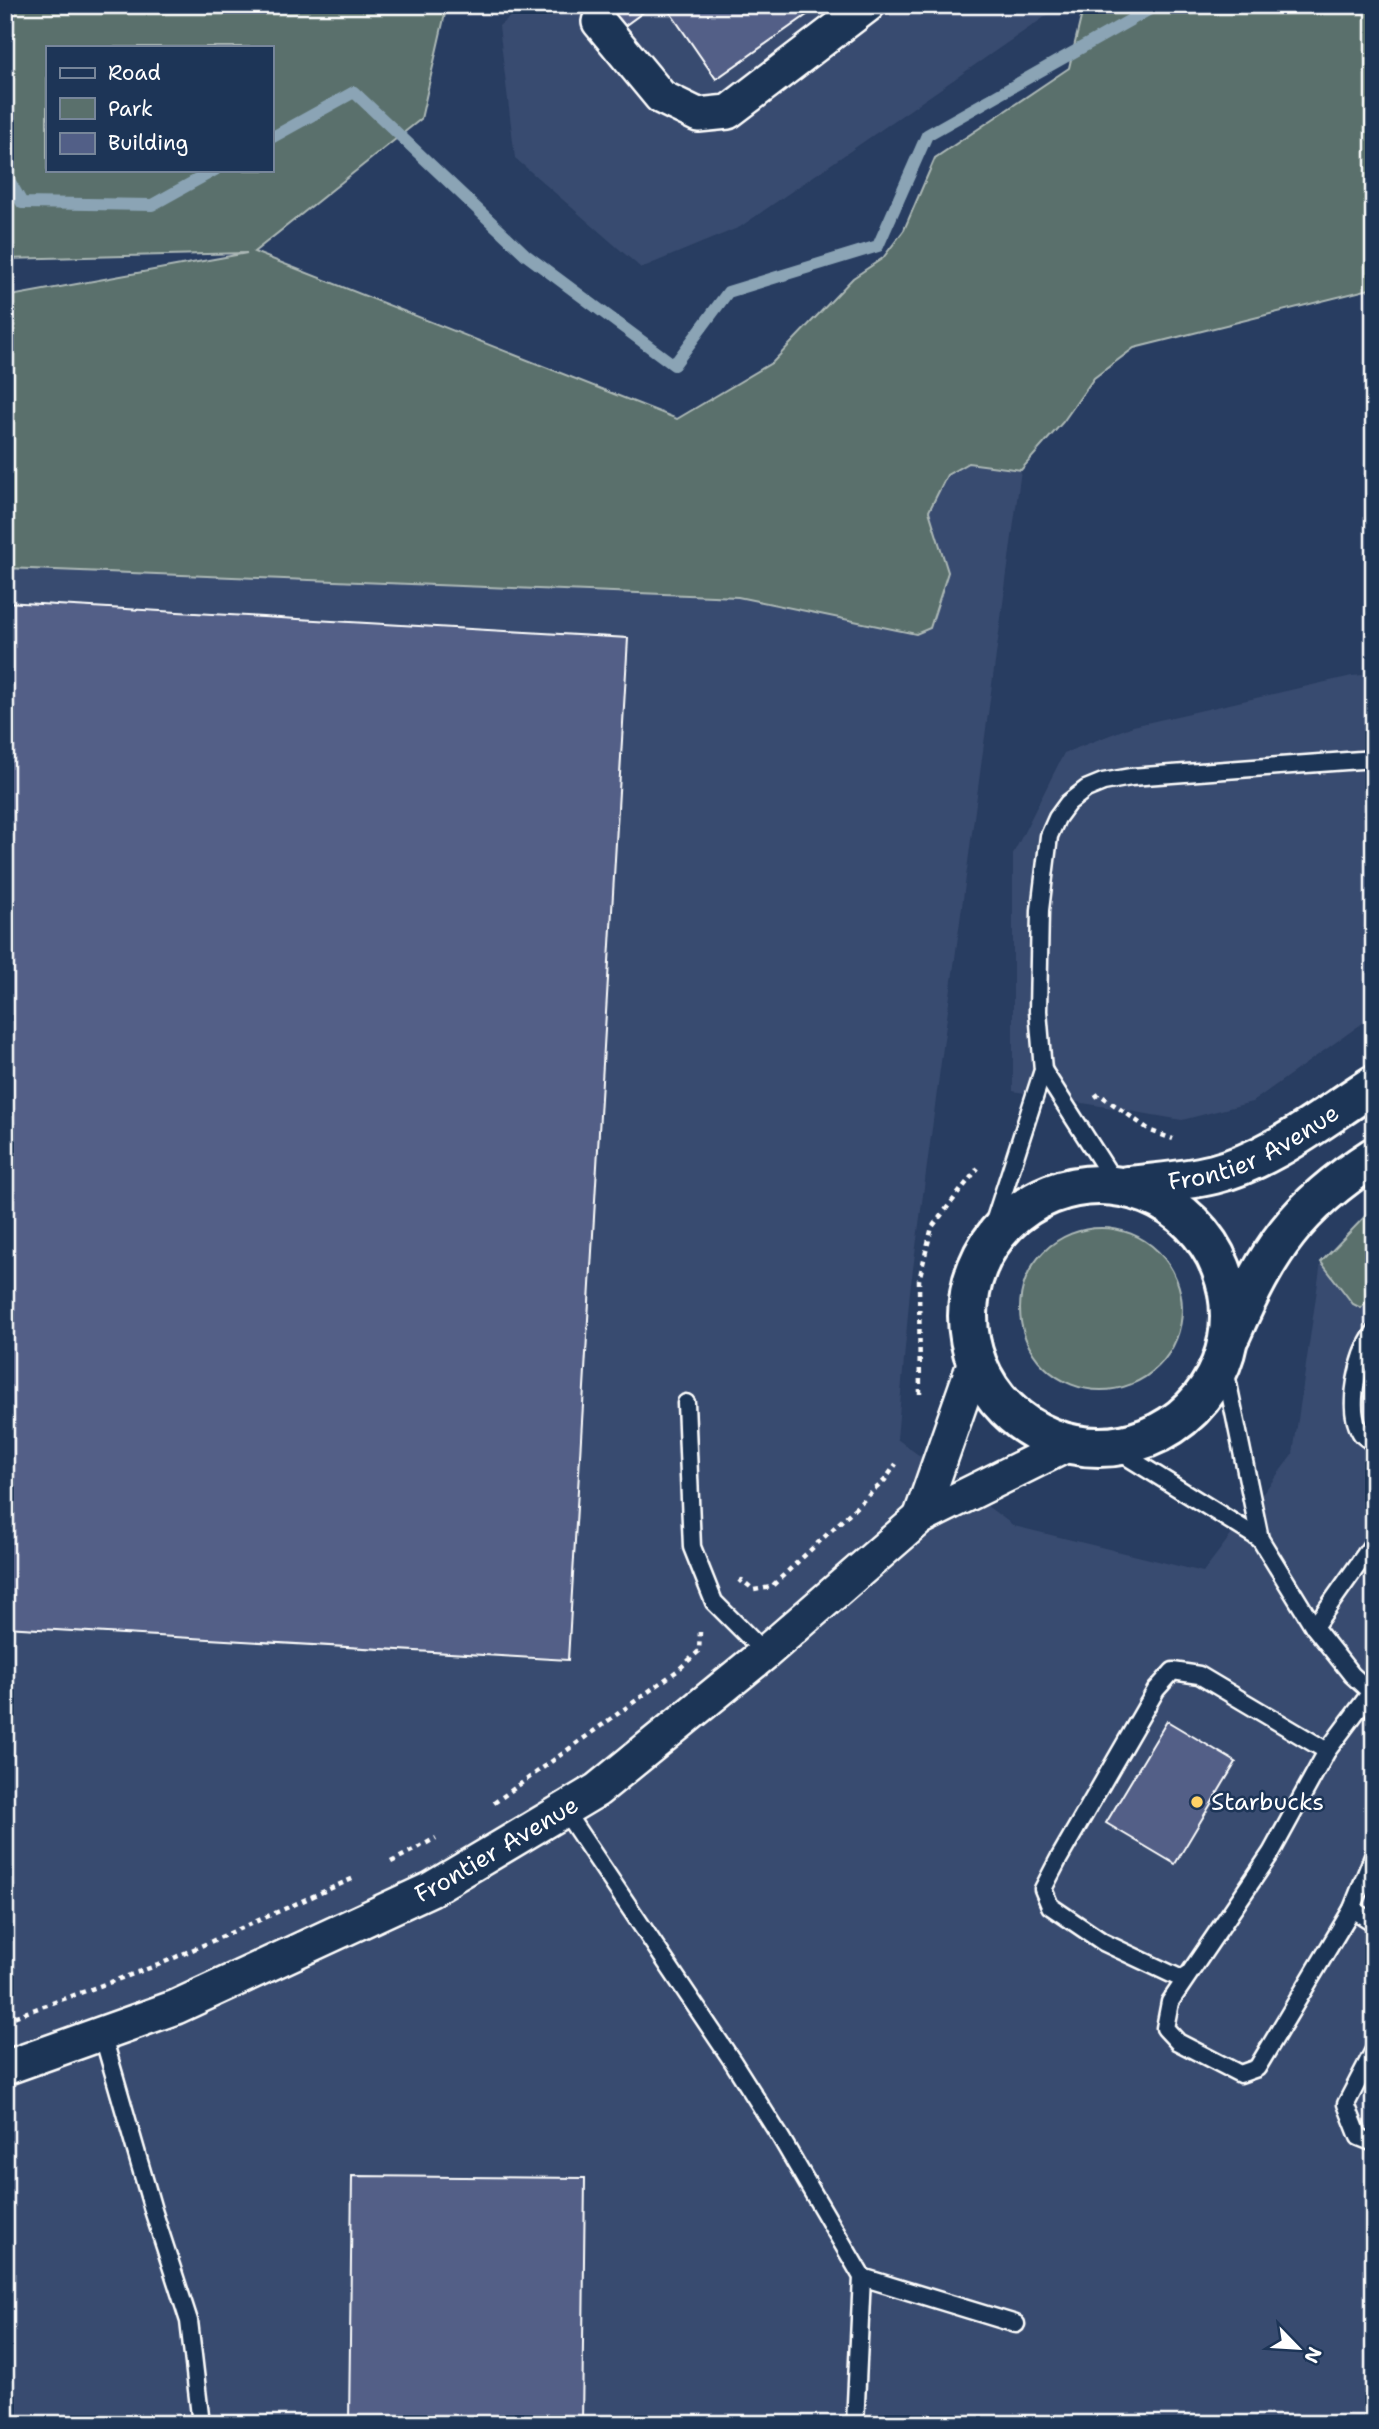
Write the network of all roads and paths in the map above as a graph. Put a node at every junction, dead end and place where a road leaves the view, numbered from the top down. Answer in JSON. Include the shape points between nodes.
{"nodes":[{"id":1,"x":868,"y":5,"type":"edge"},
{"id":2,"x":599,"y":22,"type":"dead end"},
{"id":3,"x":1374,"y":759,"type":"edge"},
{"id":4,"x":1043,"y":1070,"type":"junction"},
{"id":5,"x":1374,"y":1085,"type":"edge"},
{"id":6,"x":1072,"y":1116,"type":"junction"},
{"id":7,"x":1174,"y":1139,"type":"dead end"},
{"id":8,"x":1374,"y":1157,"type":"edge"},
{"id":9,"x":985,"y":1159,"type":"dead end"},
{"id":10,"x":1120,"y":1186,"type":"junction"},
{"id":11,"x":986,"y":1247,"type":"junction"},
{"id":12,"x":1374,"y":1333,"type":"edge"},
{"id":13,"x":1226,"y":1349,"type":"junction"},
{"id":14,"x":975,"y":1361,"type":"junction"},
{"id":15,"x":686,"y":1403,"type":"dead end"},
{"id":16,"x":918,"y":1404,"type":"dead end"},
{"id":17,"x":1374,"y":1443,"type":"edge"},
{"id":18,"x":1067,"y":1445,"type":"junction"},
{"id":19,"x":1113,"y":1448,"type":"junction"},
{"id":20,"x":899,"y":1460,"type":"dead end"},
{"id":21,"x":920,"y":1518,"type":"junction"},
{"id":22,"x":1261,"y":1539,"type":"junction"},
{"id":23,"x":1374,"y":1542,"type":"edge"},
{"id":24,"x":714,"y":1602,"type":"junction"},
{"id":25,"x":1314,"y":1627,"type":"junction"},
{"id":26,"x":765,"y":1653,"type":"junction"},
{"id":27,"x":1372,"y":1694,"type":"edge"},
{"id":28,"x":1327,"y":1751,"type":"junction"},
{"id":29,"x":489,"y":1806,"type":"dead end"},
{"id":30,"x":564,"y":1810,"type":"junction"},
{"id":31,"x":443,"y":1834,"type":"dead end"},
{"id":32,"x":1374,"y":1854,"type":"edge"},
{"id":33,"x":385,"y":1865,"type":"dead end"},
{"id":34,"x":360,"y":1876,"type":"dead end"},
{"id":35,"x":1352,"y":1909,"type":"junction"},
{"id":36,"x":1374,"y":1923,"type":"edge"},
{"id":37,"x":1184,"y":1980,"type":"junction"},
{"id":38,"x":5,"y":2020,"type":"edge"},
{"id":39,"x":102,"y":2034,"type":"junction"},
{"id":40,"x":1374,"y":2050,"type":"edge"},
{"id":41,"x":5,"y":2068,"type":"edge"},
{"id":42,"x":1374,"y":2143,"type":"edge"},
{"id":43,"x":862,"y":2277,"type":"junction"},
{"id":44,"x":1016,"y":2324,"type":"dead end"},
{"id":45,"x":201,"y":2424,"type":"edge"},
{"id":46,"x":855,"y":2424,"type":"edge"}],
"edges":[{"from":1,"to":2,"type":"street","via":[[728,112],[698,115],[661,97]]},
{"from":3,"to":4,"type":"lane","via":[[1131,777],[1086,789],[1068,803],[1049,836],[1040,910],[1038,1011]]},
{"from":4,"to":6,"type":"lane"},
{"from":4,"to":11,"type":"lane"},
{"from":5,"to":10,"type":"street","name":"Frontier Avenue","via":[[1246,1163],[1189,1180]]},
{"from":6,"to":7,"type":"path","via":[[1100,1094],[1151,1131]]},
{"from":6,"to":10,"type":"lane"},
{"from":8,"to":13,"type":"street","via":[[1332,1185],[1279,1241]]},
{"from":9,"to":16,"type":"path","via":[[932,1227],[919,1279]]},
{"from":10,"to":11,"type":"street","name":"Frontier Avenue","via":[[1079,1186],[1043,1197],[1011,1218]]},
{"from":10,"to":13,"type":"street","via":[[1161,1200],[1194,1225],[1217,1259],[1229,1298]]},
{"from":11,"to":14,"type":"street","name":"Frontier Avenue","via":[[971,1283],[967,1323]]},
{"from":12,"to":17,"type":"lane","via":[[1365,1346],[1352,1400],[1361,1433]]},
{"from":13,"to":19,"type":"street","name":"Frontier Avenue","via":[[1206,1392],[1181,1419],[1149,1438]]},
{"from":13,"to":22,"type":"lane"},
{"from":14,"to":18,"type":"street","name":"Frontier Avenue","via":[[989,1390],[1011,1415],[1037,1433]]},
{"from":14,"to":21,"type":"street","name":"Frontier Avenue"},
{"from":15,"to":24,"type":"lane","via":[[692,1547]]},
{"from":18,"to":19,"type":"street","name":"Frontier Avenue"},
{"from":18,"to":21,"type":"street","name":"Frontier Avenue"},
{"from":19,"to":22,"type":"lane"},
{"from":20,"to":24,"type":"path","via":[[885,1480],[771,1587],[754,1590],[742,1580]]},
{"from":21,"to":26,"type":"street","name":"Frontier Avenue"},
{"from":22,"to":25,"type":"lane"},
{"from":23,"to":25,"type":"lane"},
{"from":24,"to":26,"type":"lane"},
{"from":24,"to":29,"type":"path","via":[[694,1621],[701,1633],[699,1651],[685,1664]]},
{"from":25,"to":27,"type":"lane"},
{"from":26,"to":30,"type":"street","name":"Frontier Avenue","via":[[597,1790]]},
{"from":27,"to":28,"type":"lane"},
{"from":28,"to":37,"type":"lane","via":[[1271,1853]]},
{"from":28,"to":37,"type":"lane","via":[[1199,1675],[1173,1671],[1156,1690],[1043,1889],[1050,1906],[1103,1942]]},
{"from":30,"to":39,"type":"street","name":"Frontier Avenue","via":[[431,1889],[176,2007]]},
{"from":30,"to":43,"type":"lane","via":[[733,2062]]},
{"from":31,"to":33,"type":"path"},
{"from":32,"to":35,"type":"lane"},
{"from":34,"to":38,"type":"path","via":[[158,1965]]},
{"from":35,"to":36,"type":"lane"},
{"from":35,"to":37,"type":"lane","via":[[1257,2068],[1240,2074],[1178,2042],[1165,2028],[1170,2002]]},
{"from":39,"to":41,"type":"street","name":"Frontier Avenue"},
{"from":39,"to":45,"type":"lane","via":[[188,2321]]},
{"from":40,"to":42,"type":"lane","via":[[1346,2104],[1359,2137]]},
{"from":43,"to":44,"type":"lane"},
{"from":43,"to":46,"type":"lane"}]}
